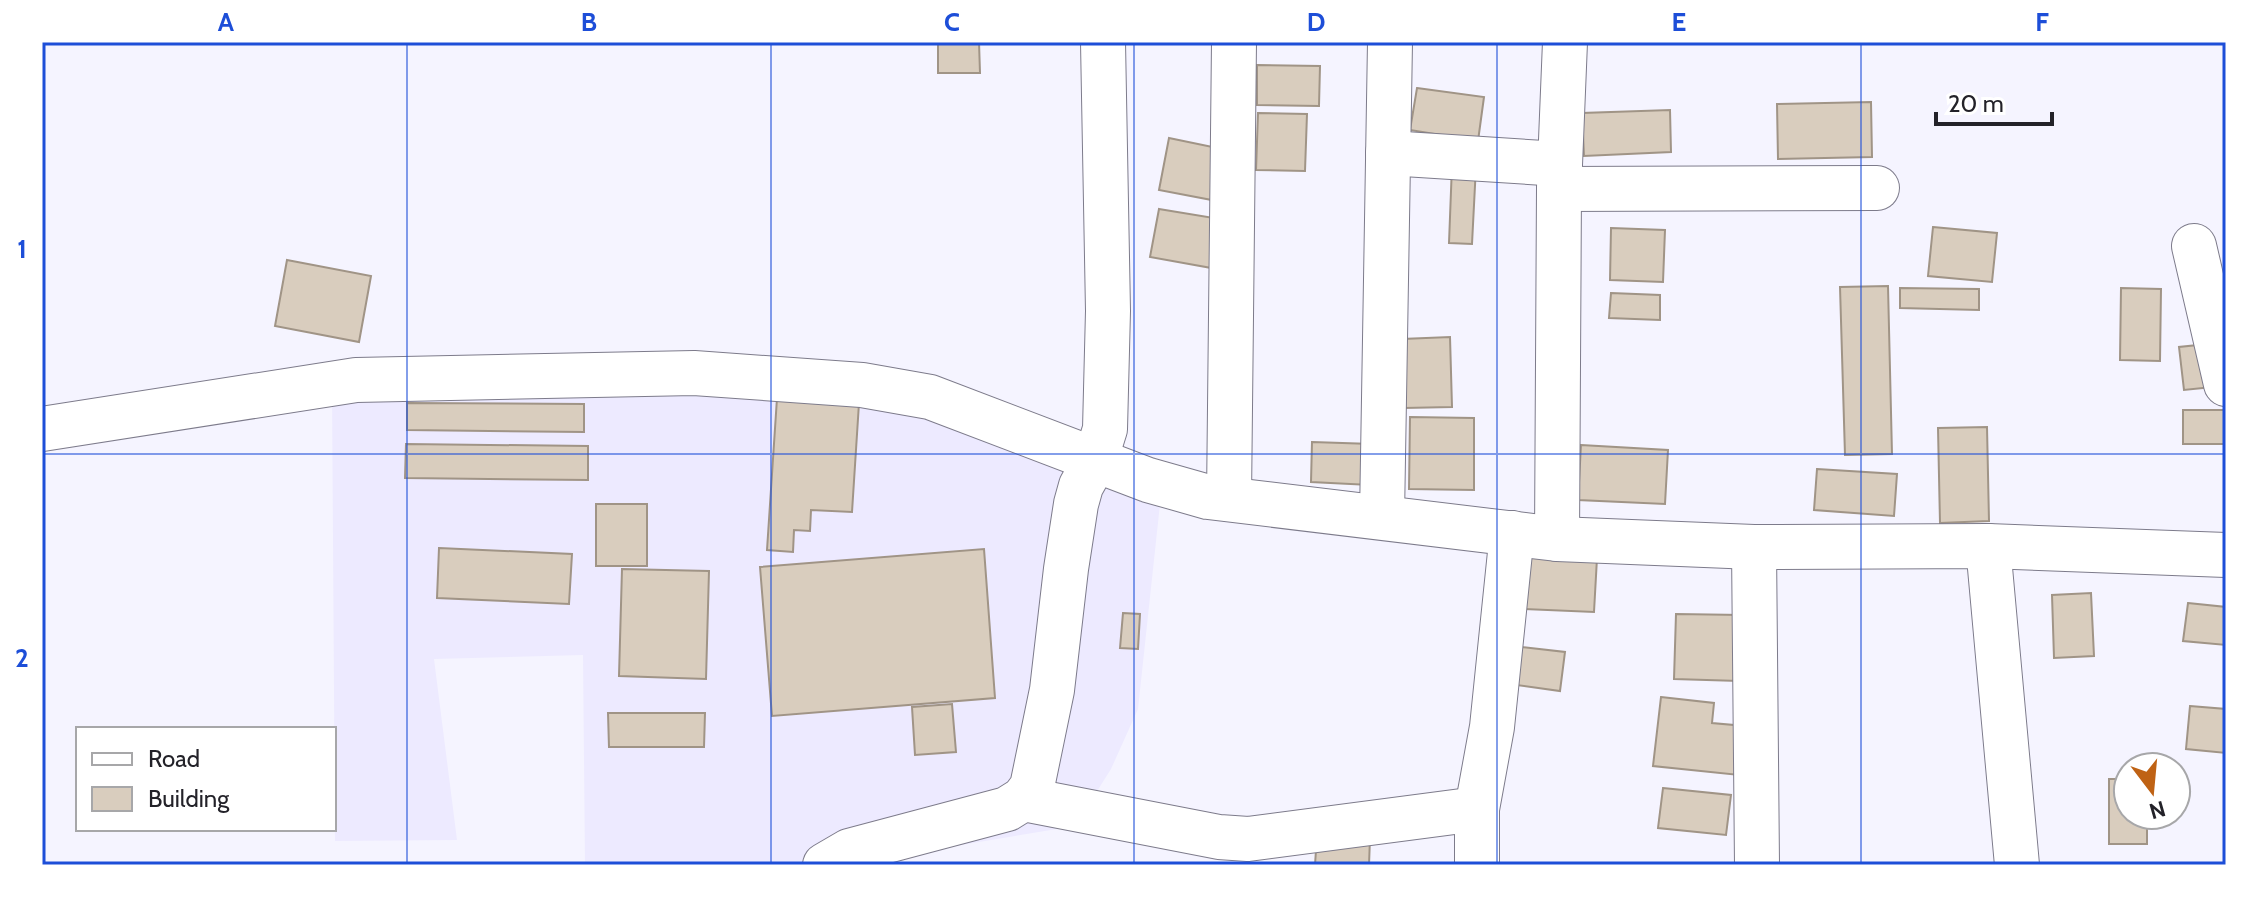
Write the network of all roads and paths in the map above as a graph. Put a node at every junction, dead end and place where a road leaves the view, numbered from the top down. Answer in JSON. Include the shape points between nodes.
{"nodes":[{"id":1,"x":1103,"y":42,"type":"edge"},
{"id":2,"x":1234,"y":42,"type":"edge"},
{"id":3,"x":1390,"y":42,"type":"edge"},
{"id":4,"x":1565,"y":42,"type":"edge"},
{"id":5,"x":1388,"y":153,"type":"junction"},
{"id":6,"x":1559,"y":177,"type":"junction"},
{"id":7,"x":1877,"y":188,"type":"dead end"},
{"id":8,"x":2194,"y":246,"type":"dead end"},
{"id":9,"x":2226,"y":384,"type":"edge"},
{"id":10,"x":42,"y":429,"type":"edge"},
{"id":11,"x":1095,"y":461,"type":"junction"},
{"id":12,"x":1229,"y":499,"type":"junction"},
{"id":13,"x":1382,"y":517,"type":"junction"},
{"id":14,"x":1512,"y":533,"type":"junction"},
{"id":15,"x":1557,"y":539,"type":"junction"},
{"id":16,"x":1988,"y":546,"type":"junction"},
{"id":17,"x":1754,"y":547,"type":"junction"},
{"id":18,"x":2226,"y":555,"type":"edge"},
{"id":19,"x":1023,"y":799,"type":"junction"},
{"id":20,"x":1477,"y":809,"type":"junction"},
{"id":21,"x":825,"y":865,"type":"edge"},
{"id":22,"x":1477,"y":865,"type":"edge"},
{"id":23,"x":1757,"y":865,"type":"edge"},
{"id":24,"x":2017,"y":865,"type":"edge"}],
"edges":[{"from":1,"to":11,"type":"street","via":[[1108,342],[1105,429]]},
{"from":2,"to":12,"type":"street"},
{"from":3,"to":5,"type":"street"},
{"from":4,"to":6,"type":"street"},
{"from":5,"to":6,"type":"street"},
{"from":5,"to":13,"type":"street"},
{"from":6,"to":7,"type":"street"},
{"from":6,"to":15,"type":"street"},
{"from":8,"to":9,"type":"street"},
{"from":10,"to":11,"type":"street","via":[[356,380],[694,373],[862,385],[930,397]]},
{"from":11,"to":12,"type":"street"},
{"from":11,"to":19,"type":"street","via":[[1076,504],[1052,690],[1032,787]]},
{"from":12,"to":13,"type":"street"},
{"from":13,"to":14,"type":"street"},
{"from":14,"to":15,"type":"street"},
{"from":14,"to":20,"type":"street","via":[[1492,727]]},
{"from":15,"to":17,"type":"street"},
{"from":16,"to":17,"type":"street"},
{"from":16,"to":18,"type":"street"},
{"from":16,"to":24,"type":"street"},
{"from":17,"to":23,"type":"street"},
{"from":19,"to":20,"type":"street","via":[[1248,839]]},
{"from":19,"to":21,"type":"street","via":[[1007,809],[849,851]]},
{"from":20,"to":22,"type":"street"}]}
